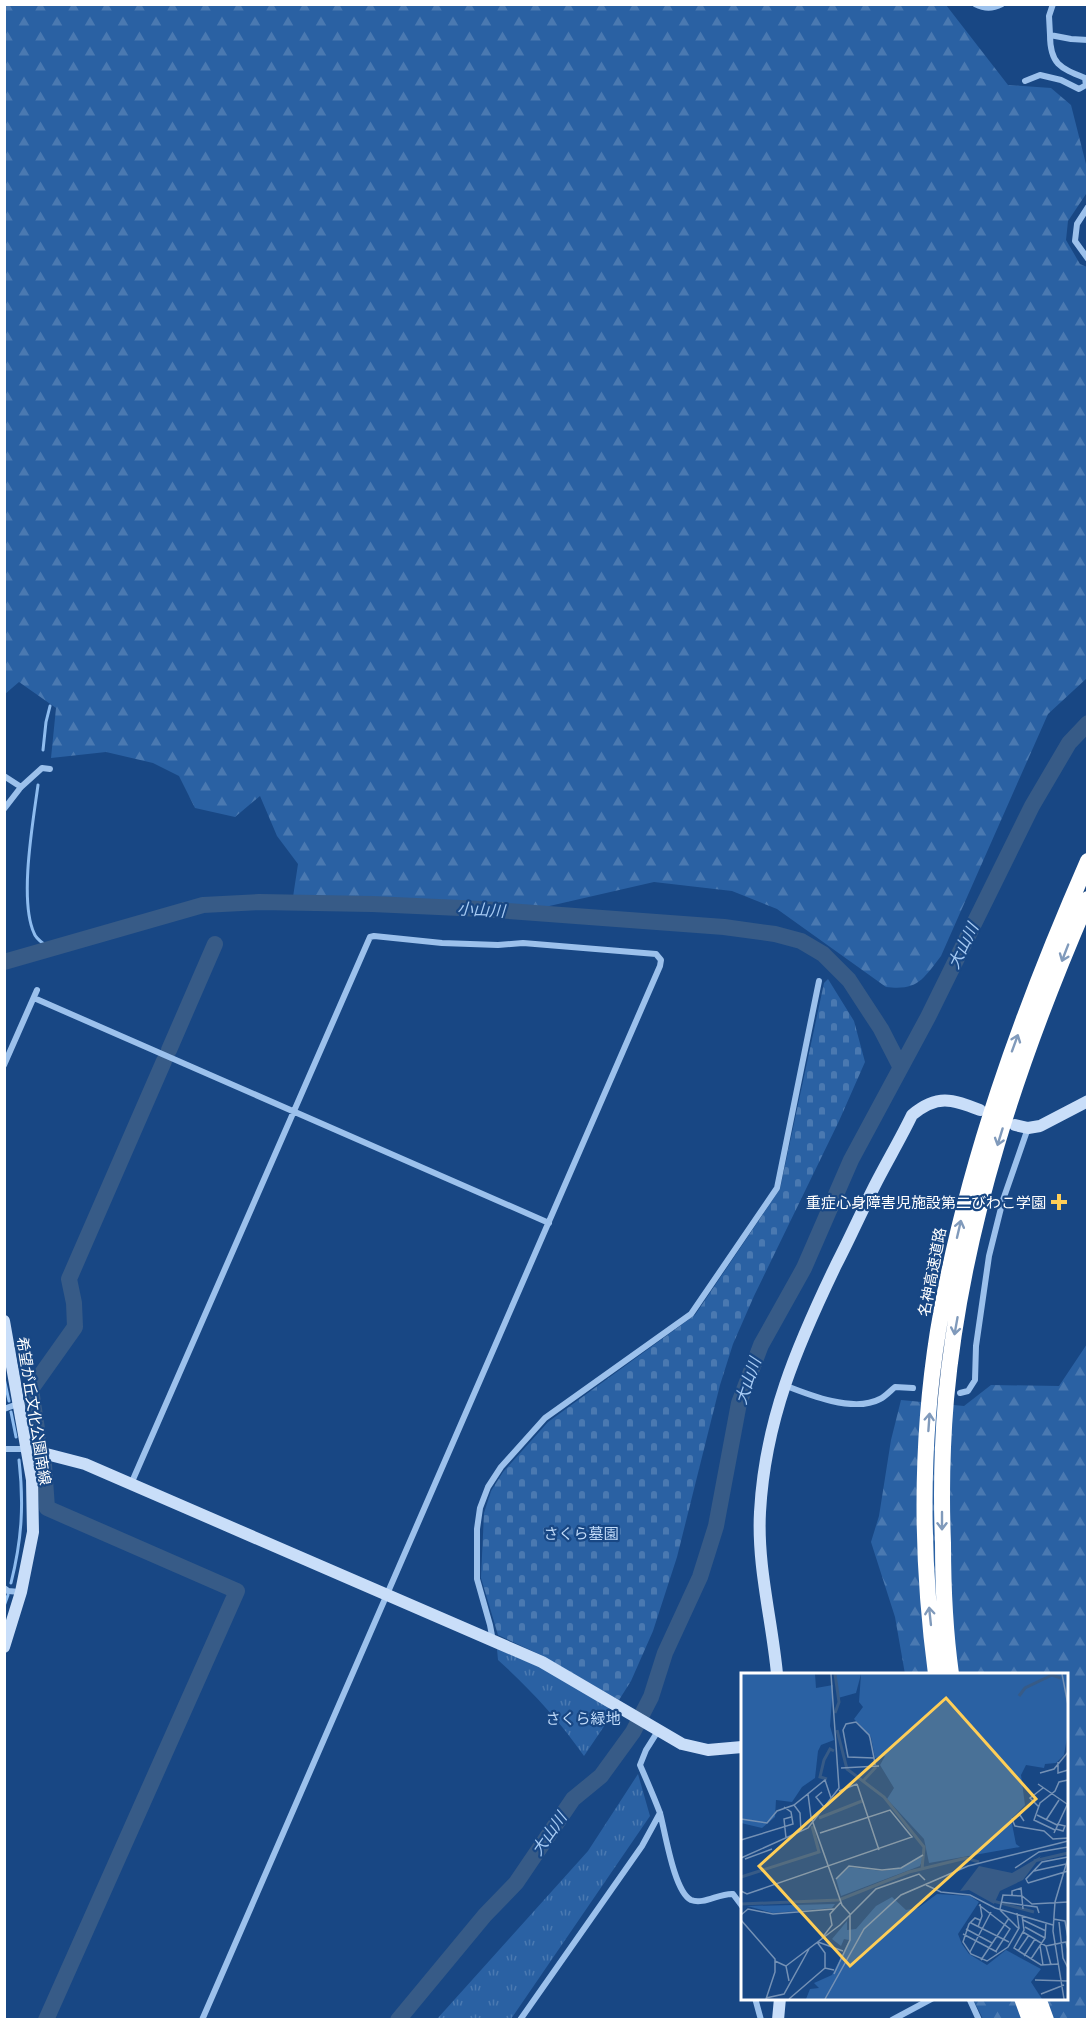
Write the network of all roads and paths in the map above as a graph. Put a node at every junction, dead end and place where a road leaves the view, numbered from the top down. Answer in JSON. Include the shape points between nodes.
{"nodes":[{"id":1,"x":975,"y":4,"type":"edge"},
{"id":2,"x":1002,"y":4,"type":"edge"},
{"id":3,"x":1053,"y":4,"type":"edge"},
{"id":4,"x":1050,"y":34,"type":"junction"},
{"id":5,"x":1088,"y":40,"type":"edge"},
{"id":6,"x":1025,"y":81,"type":"dead end"},
{"id":7,"x":1088,"y":207,"type":"edge"},
{"id":8,"x":1088,"y":259,"type":"edge"},
{"id":9,"x":50,"y":768,"type":"dead end"},
{"id":10,"x":4,"y":776,"type":"edge"},
{"id":11,"x":21,"y":787,"type":"junction"},
{"id":12,"x":4,"y":809,"type":"edge"},
{"id":13,"x":1088,"y":861,"type":"edge"},
{"id":14,"x":1088,"y":899,"type":"edge"},
{"id":15,"x":819,"y":981,"type":"dead end"},
{"id":16,"x":38,"y":990,"type":"dead end"},
{"id":17,"x":34,"y":998,"type":"junction"},
{"id":18,"x":4,"y":1065,"type":"edge"},
{"id":19,"x":1088,"y":1101,"type":"edge"},
{"id":20,"x":980,"y":1110,"type":"dead end"},
{"id":21,"x":294,"y":1111,"type":"junction"},
{"id":22,"x":1022,"y":1126,"type":"joint"},
{"id":23,"x":549,"y":1223,"type":"junction"},
{"id":24,"x":4,"y":1321,"type":"edge"},
{"id":25,"x":783,"y":1385,"type":"junction"},
{"id":26,"x":913,"y":1388,"type":"dead end"},
{"id":27,"x":960,"y":1393,"type":"dead end"},
{"id":28,"x":20,"y":1403,"type":"junction"},
{"id":29,"x":4,"y":1409,"type":"edge"},
{"id":30,"x":4,"y":1449,"type":"edge"},
{"id":31,"x":27,"y":1449,"type":"junction"},
{"id":32,"x":131,"y":1484,"type":"junction"},
{"id":33,"x":4,"y":1588,"type":"edge"},
{"id":34,"x":21,"y":1592,"type":"junction"},
{"id":35,"x":387,"y":1595,"type":"junction"},
{"id":36,"x":493,"y":1641,"type":"junction"},
{"id":37,"x":4,"y":1647,"type":"edge"},
{"id":38,"x":777,"y":1673,"type":"edge"},
{"id":39,"x":936,"y":1673,"type":"edge"},
{"id":40,"x":951,"y":1673,"type":"edge"},
{"id":41,"x":657,"y":1730,"type":"junction"},
{"id":42,"x":741,"y":1747,"type":"edge"},
{"id":43,"x":660,"y":1813,"type":"junction"},
{"id":44,"x":741,"y":1905,"type":"edge"},
{"id":45,"x":756,"y":2000,"type":"edge"},
{"id":46,"x":780,"y":2000,"type":"edge"},
{"id":47,"x":929,"y":2000,"type":"edge"},
{"id":48,"x":970,"y":2000,"type":"edge"},
{"id":49,"x":1023,"y":2000,"type":"edge"},
{"id":50,"x":1039,"y":2000,"type":"edge"},
{"id":51,"x":202,"y":2019,"type":"edge"},
{"id":52,"x":520,"y":2019,"type":"edge"},
{"id":53,"x":761,"y":2019,"type":"edge"},
{"id":54,"x":778,"y":2019,"type":"edge"},
{"id":55,"x":892,"y":2019,"type":"edge"},
{"id":56,"x":979,"y":2019,"type":"edge"},
{"id":57,"x":1030,"y":2019,"type":"edge"},
{"id":58,"x":1046,"y":2019,"type":"edge"}],
"edges":[{"from":1,"to":2,"type":"street","via":[[983,8]]},
{"from":3,"to":4,"type":"street"},
{"from":4,"to":5,"type":"street"},
{"from":4,"to":6,"type":"street","via":[[1050,52],[1061,68],[1085,78],[1086,85],[1079,89],[1040,75]]},
{"from":7,"to":8,"type":"street","via":[[1077,224],[1074,241]]},
{"from":9,"to":11,"type":"street","via":[[42,768]]},
{"from":10,"to":11,"type":"street"},
{"from":11,"to":12,"type":"street"},
{"from":39,"to":13,"type":"highway","name":"名神高速道路","one_way":true,"via":[[925,1531],[930,1408],[938,1332],[955,1243],[986,1130],[1031,997]]},
{"from":14,"to":40,"type":"highway","one_way":true,"via":[[1020,1074],[983,1192],[954,1336],[942,1471],[944,1591]]},
{"from":15,"to":36,"type":"street","via":[[777,1188],[691,1314],[545,1418],[488,1487],[477,1529],[477,1579]]},
{"from":16,"to":17,"type":"street"},
{"from":17,"to":18,"type":"street"},
{"from":17,"to":21,"type":"street"},
{"from":19,"to":22,"type":"street","via":[[1040,1126]]},
{"from":20,"to":25,"type":"street","via":[[946,1100],[922,1107],[912,1115],[873,1188]]},
{"from":21,"to":23,"type":"street"},
{"from":21,"to":23,"type":"street","via":[[370,937],[442,943],[523,943],[656,954],[660,966]]},
{"from":21,"to":32,"type":"street"},
{"from":22,"to":27,"type":"street","via":[[989,1256],[975,1380],[968,1391]]},
{"from":23,"to":35,"type":"street"},
{"from":24,"to":28,"type":"street","name":"希望が丘文化公園南線"},
{"from":25,"to":26,"type":"street","via":[[830,1402],[848,1404],[875,1402],[895,1387]]},
{"from":25,"to":38,"type":"street","via":[[760,1510],[763,1570]]},
{"from":28,"to":29,"type":"street"},
{"from":28,"to":31,"type":"street","name":"希望が丘文化公園南線"},
{"from":30,"to":31,"type":"street"},
{"from":31,"to":32,"type":"street","via":[[85,1464]]},
{"from":31,"to":34,"type":"street","name":"希望が丘文化公園南線","via":[[33,1532]]},
{"from":32,"to":35,"type":"street"},
{"from":33,"to":34,"type":"street"},
{"from":34,"to":37,"type":"street","name":"希望が丘文化公園南線"},
{"from":35,"to":36,"type":"street"},
{"from":35,"to":51,"type":"street"},
{"from":36,"to":41,"type":"street","via":[[542,1662]]},
{"from":41,"to":42,"type":"street","via":[[697,1748]]},
{"from":41,"to":43,"type":"street","via":[[640,1765]]},
{"from":43,"to":44,"type":"street","via":[[670,1857],[688,1898],[700,1901],[733,1894]]},
{"from":43,"to":52,"type":"street","via":[[642,1846]]},
{"from":45,"to":53,"type":"street"},
{"from":46,"to":54,"type":"street"},
{"from":47,"to":55,"type":"street"},
{"from":48,"to":56,"type":"street"},
{"from":49,"to":57,"type":"highway"},
{"from":50,"to":58,"type":"highway"}]}
